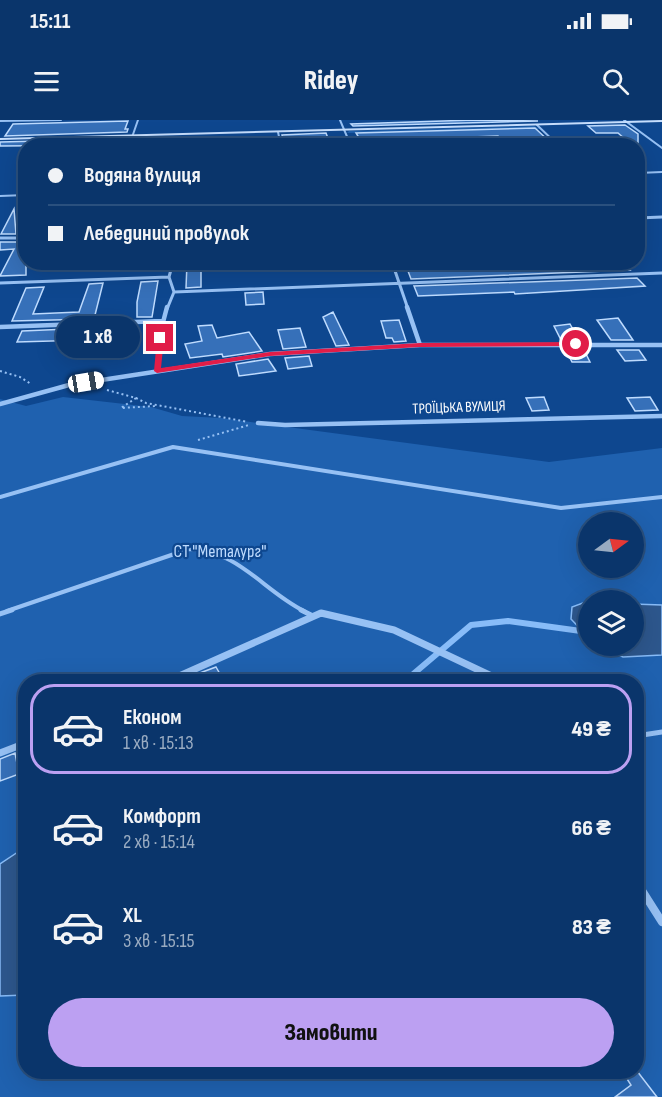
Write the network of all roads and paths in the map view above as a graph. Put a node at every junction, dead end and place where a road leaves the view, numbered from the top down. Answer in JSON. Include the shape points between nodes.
{"nodes":[{"id":1,"x":61,"y":120,"type":"edge"},
{"id":2,"x":138,"y":120,"type":"edge"},
{"id":3,"x":340,"y":120,"type":"edge"},
{"id":4,"x":0,"y":121,"type":"edge"},
{"id":5,"x":625,"y":121,"type":"edge"},
{"id":6,"x":662,"y":121,"type":"edge"},
{"id":7,"x":537,"y":124,"type":"junction"},
{"id":8,"x":344,"y":130,"type":"junction"},
{"id":9,"x":278,"y":132,"type":"junction"},
{"id":10,"x":132,"y":135,"type":"junction"},
{"id":11,"x":18,"y":138,"type":"edge"},
{"id":12,"x":33,"y":138,"type":"edge"},
{"id":13,"x":131,"y":138,"type":"edge"},
{"id":14,"x":279,"y":138,"type":"edge"},
{"id":15,"x":348,"y":138,"type":"edge"},
{"id":16,"x":551,"y":138,"type":"edge"},
{"id":17,"x":0,"y":139,"type":"edge"},
{"id":18,"x":662,"y":148,"type":"edge"},
{"id":19,"x":662,"y":172,"type":"edge"},
{"id":20,"x":645,"y":173,"type":"edge"},
{"id":21,"x":18,"y":195,"type":"edge"},
{"id":22,"x":0,"y":196,"type":"edge"},
{"id":23,"x":645,"y":218,"type":"edge"},
{"id":24,"x":662,"y":218,"type":"edge"},
{"id":25,"x":0,"y":238,"type":"edge"},
{"id":26,"x":18,"y":238,"type":"edge"},
{"id":27,"x":171,"y":270,"type":"edge"},
{"id":28,"x":395,"y":270,"type":"edge"},
{"id":29,"x":662,"y":273,"type":"edge"},
{"id":30,"x":170,"y":277,"type":"junction"},
{"id":31,"x":399,"y":282,"type":"junction"},
{"id":32,"x":0,"y":283,"type":"edge"},
{"id":33,"x":174,"y":292,"type":"junction"},
{"id":34,"x":162,"y":321,"type":"junction"},
{"id":35,"x":0,"y":327,"type":"edge"},
{"id":36,"x":420,"y":345,"type":"junction"},
{"id":37,"x":662,"y":345,"type":"edge"},
{"id":38,"x":0,"y":371,"type":"edge"},
{"id":39,"x":157,"y":371,"type":"junction"},
{"id":40,"x":86,"y":382,"type":"junction"},
{"id":41,"x":39,"y":393,"type":"junction"},
{"id":42,"x":136,"y":398,"type":"junction"},
{"id":43,"x":0,"y":404,"type":"edge"},
{"id":44,"x":188,"y":410,"type":"junction"},
{"id":45,"x":662,"y":416,"type":"edge"},
{"id":46,"x":258,"y":423,"type":"junction"},
{"id":47,"x":173,"y":447,"type":"junction"},
{"id":48,"x":0,"y":497,"type":"edge"},
{"id":49,"x":662,"y":497,"type":"edge"},
{"id":50,"x":0,"y":614,"type":"edge"},
{"id":51,"x":313,"y":616,"type":"junction"},
{"id":52,"x":184,"y":674,"type":"edge"},
{"id":53,"x":487,"y":674,"type":"edge"},
{"id":54,"x":662,"y":732,"type":"edge"},
{"id":55,"x":644,"y":735,"type":"edge"},
{"id":56,"x":18,"y":746,"type":"edge"},
{"id":57,"x":0,"y":753,"type":"edge"},
{"id":58,"x":644,"y":894,"type":"edge"},
{"id":59,"x":662,"y":922,"type":"edge"}],
"edges":[{"from":1,"to":4,"type":"street"},
{"from":2,"to":10,"type":"street"},
{"from":3,"to":8,"type":"street"},
{"from":5,"to":6,"type":"street"},
{"from":5,"to":7,"type":"street"},
{"from":5,"to":18,"type":"street"},
{"from":7,"to":8,"type":"street"},
{"from":7,"to":16,"type":"lane"},
{"from":8,"to":9,"type":"street"},
{"from":8,"to":15,"type":"street"},
{"from":9,"to":10,"type":"street"},
{"from":9,"to":14,"type":"street"},
{"from":10,"to":12,"type":"street"},
{"from":10,"to":13,"type":"street"},
{"from":11,"to":17,"type":"street"},
{"from":19,"to":20,"type":"street"},
{"from":21,"to":22,"type":"street"},
{"from":23,"to":24,"type":"street"},
{"from":25,"to":26,"type":"street"},
{"from":27,"to":30,"type":"street"},
{"from":28,"to":31,"type":"street"},
{"from":29,"to":31,"type":"street"},
{"from":30,"to":32,"type":"street"},
{"from":30,"to":33,"type":"street"},
{"from":31,"to":33,"type":"street"},
{"from":31,"to":36,"type":"street"},
{"from":33,"to":34,"type":"street"},
{"from":34,"to":35,"type":"street"},
{"from":34,"to":39,"type":"street"},
{"from":36,"to":37,"type":"street"},
{"from":36,"to":39,"type":"street","via":[[270,354]]},
{"from":38,"to":41,"type":"path","via":[[20,377]]},
{"from":39,"to":40,"type":"street"},
{"from":40,"to":41,"type":"street"},
{"from":40,"to":42,"type":"path"},
{"from":41,"to":43,"type":"street"},
{"from":42,"to":44,"type":"path"},
{"from":42,"to":44,"type":"path","via":[[121,408],[156,406]]},
{"from":44,"to":46,"type":"path"},
{"from":45,"to":46,"type":"street","name":"ТРОЇЦЬКА ВУЛИЦЯ"},
{"from":46,"to":47,"type":"path"},
{"from":47,"to":48,"type":"lane"},
{"from":47,"to":49,"type":"lane","via":[[561,508]]},
{"from":50,"to":51,"type":"lane","via":[[200,547],[240,564],[297,609]]},
{"from":51,"to":52,"type":"street"},
{"from":51,"to":53,"type":"street","via":[[330,614],[394,630]]},
{"from":54,"to":55,"type":"lane"},
{"from":56,"to":57,"type":"street"},
{"from":58,"to":59,"type":"street"}]}
